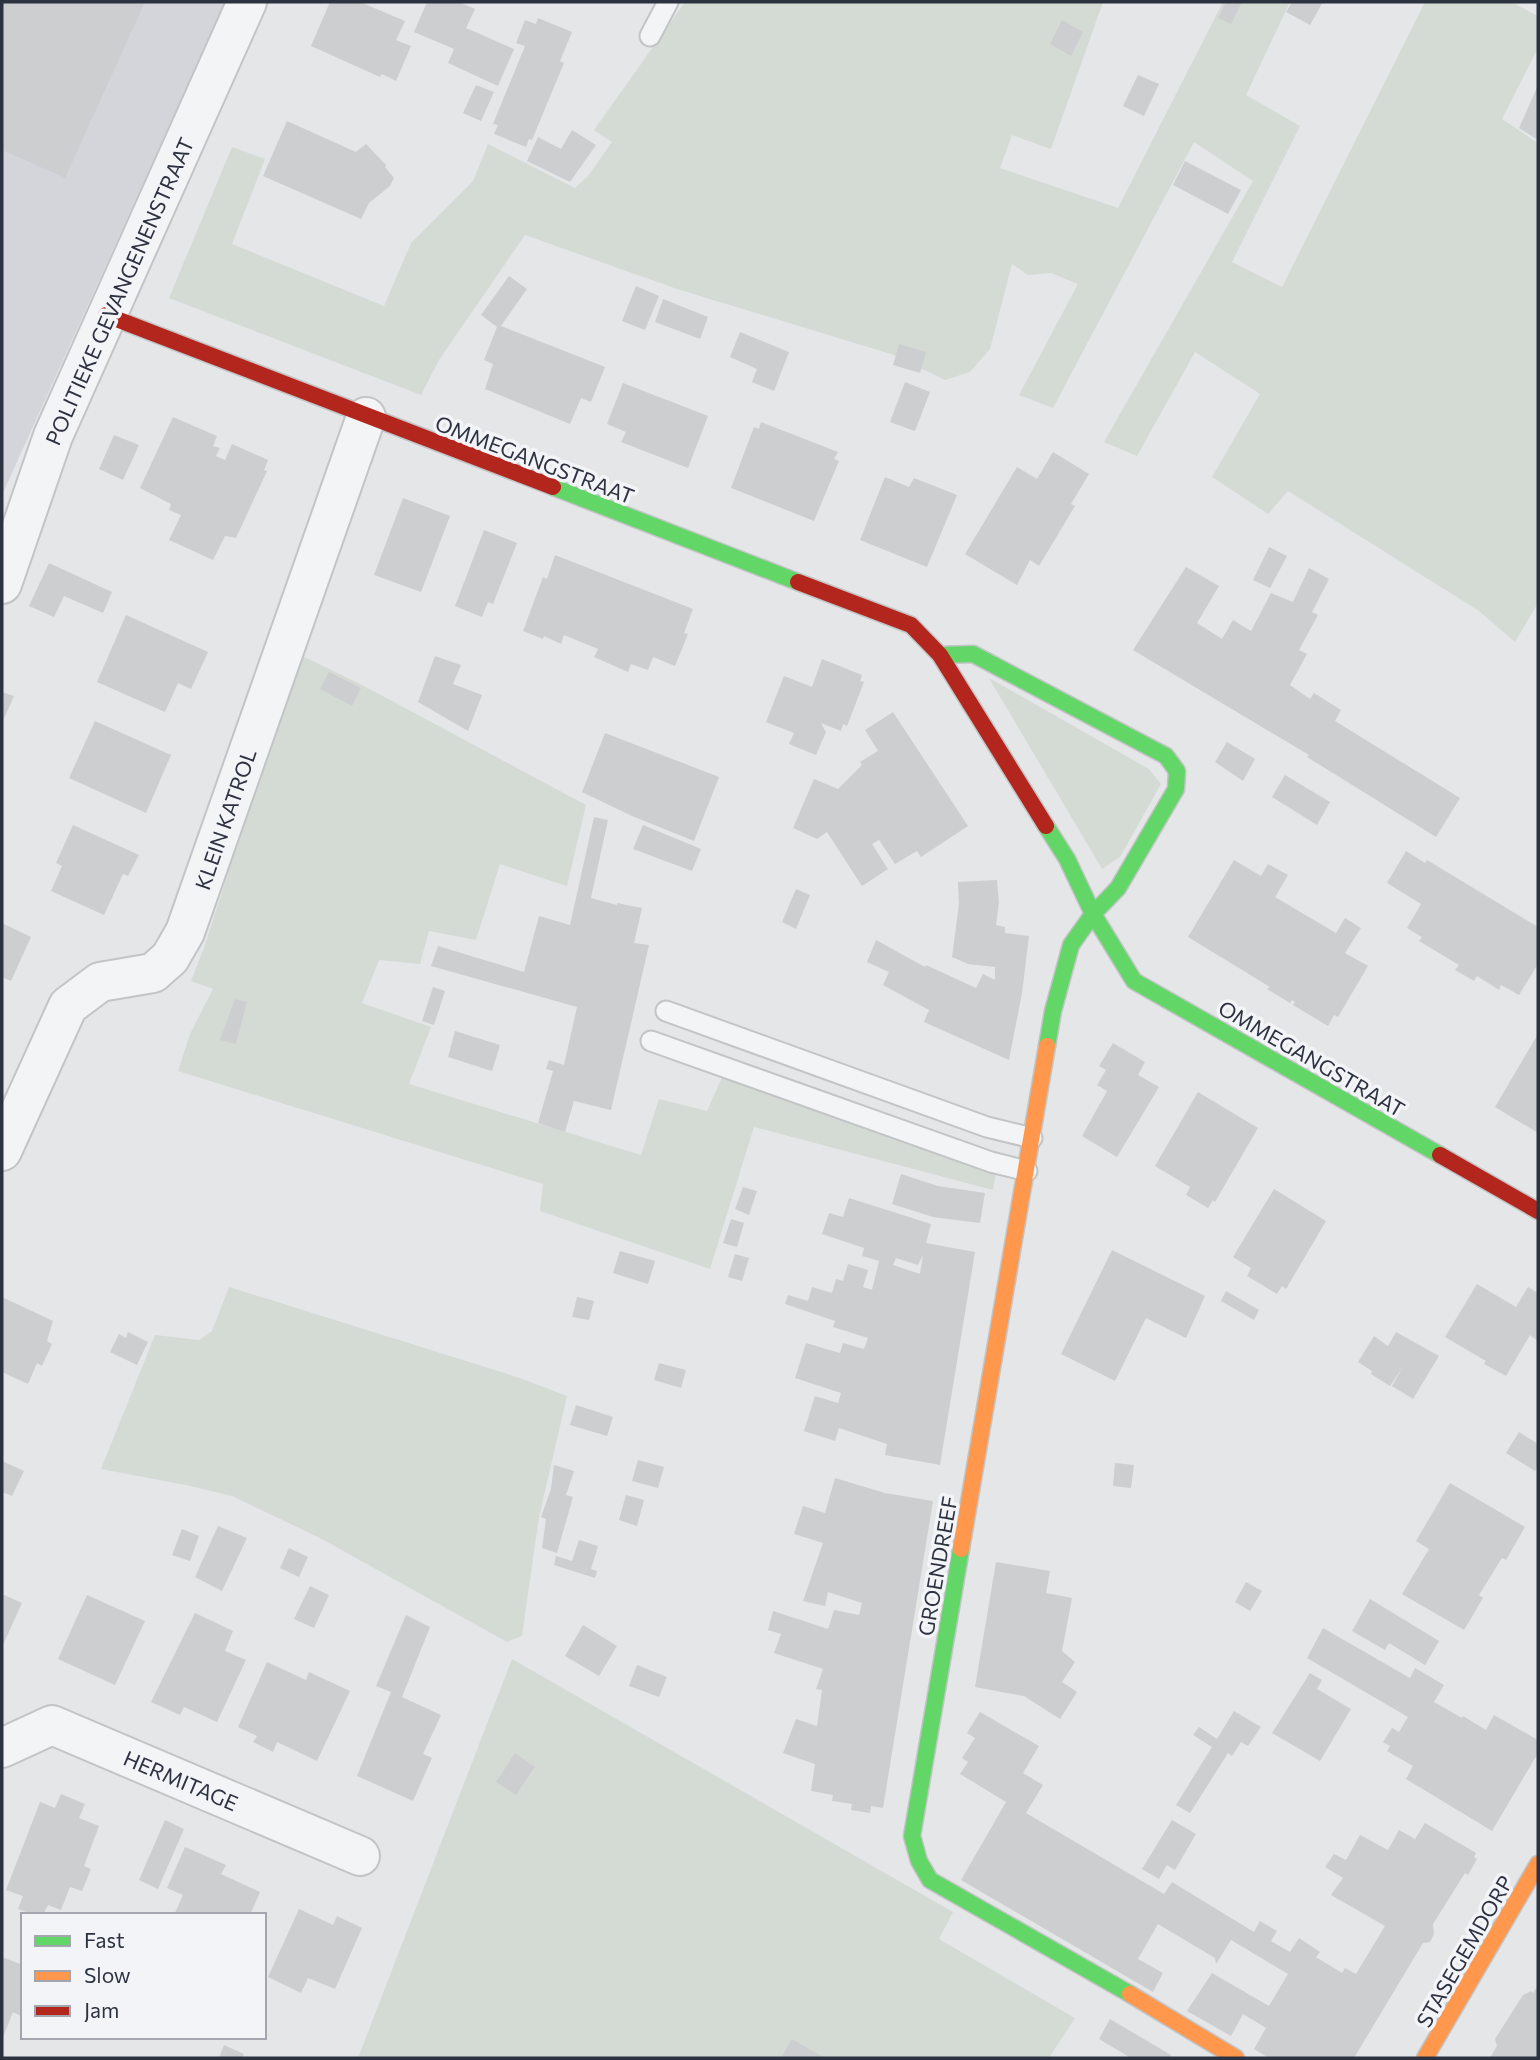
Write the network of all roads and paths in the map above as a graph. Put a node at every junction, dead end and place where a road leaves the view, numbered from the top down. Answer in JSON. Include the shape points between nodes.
{"nodes":[{"id":1,"x":247,"y":2,"type":"edge"},
{"id":2,"x":668,"y":2,"type":"edge"},
{"id":3,"x":650,"y":36,"type":"dead end"},
{"id":4,"x":106,"y":315,"type":"junction"},
{"id":5,"x":366,"y":417,"type":"junction"},
{"id":6,"x":2,"y":584,"type":"edge"},
{"id":7,"x":940,"y":655,"type":"junction"},
{"id":8,"x":1093,"y":914,"type":"junction"},
{"id":9,"x":666,"y":1011,"type":"dead end"},
{"id":10,"x":651,"y":1041,"type":"dead end"},
{"id":11,"x":1032,"y":1139,"type":"junction"},
{"id":12,"x":2,"y":1151,"type":"edge"},
{"id":13,"x":1027,"y":1171,"type":"junction"},
{"id":14,"x":1538,"y":1211,"type":"edge"},
{"id":15,"x":2,"y":1748,"type":"edge"},
{"id":16,"x":360,"y":1856,"type":"dead end"},
{"id":17,"x":1538,"y":1864,"type":"edge"},
{"id":18,"x":1236,"y":2058,"type":"edge"},
{"id":19,"x":1425,"y":2058,"type":"edge"}],
"edges":[{"from":1,"to":4,"type":"street","name":"POLITIEKE GEVANGENENSTRAAT"},
{"from":2,"to":3,"type":"lane"},
{"from":4,"to":5,"type":"street","name":"OMMEGANGSTRAAT"},
{"from":4,"to":6,"type":"street","name":"POLITIEKE GEVANGENENSTRAAT","via":[[53,436]]},
{"from":5,"to":7,"type":"street","name":"OMMEGANGSTRAAT","via":[[911,625]]},
{"from":5,"to":12,"type":"street","name":"KLEIN KATROL","via":[[185,932],[170,958],[153,973],[100,982],[68,1006]]},
{"from":7,"to":8,"type":"street","name":"OMMEGANGSTRAAT","via":[[1067,859]]},
{"from":7,"to":8,"type":"street","via":[[973,654],[1166,756],[1177,771],[1176,789],[1118,888]]},
{"from":8,"to":11,"type":"street","name":"GROENDREEF","via":[[1071,945],[1053,1010]]},
{"from":8,"to":14,"type":"street","name":"OMMEGANGSTRAAT","via":[[1134,981]]},
{"from":9,"to":11,"type":"lane","via":[[987,1127]]},
{"from":10,"to":13,"type":"lane"},
{"from":11,"to":13,"type":"street","name":"GROENDREEF"},
{"from":13,"to":18,"type":"street","name":"GROENDREEF","via":[[912,1836],[930,1880]]},
{"from":15,"to":16,"type":"street","name":"HERMITAGE","via":[[52,1725]]},
{"from":17,"to":19,"type":"street","name":"STASEGEMDORP"}]}
